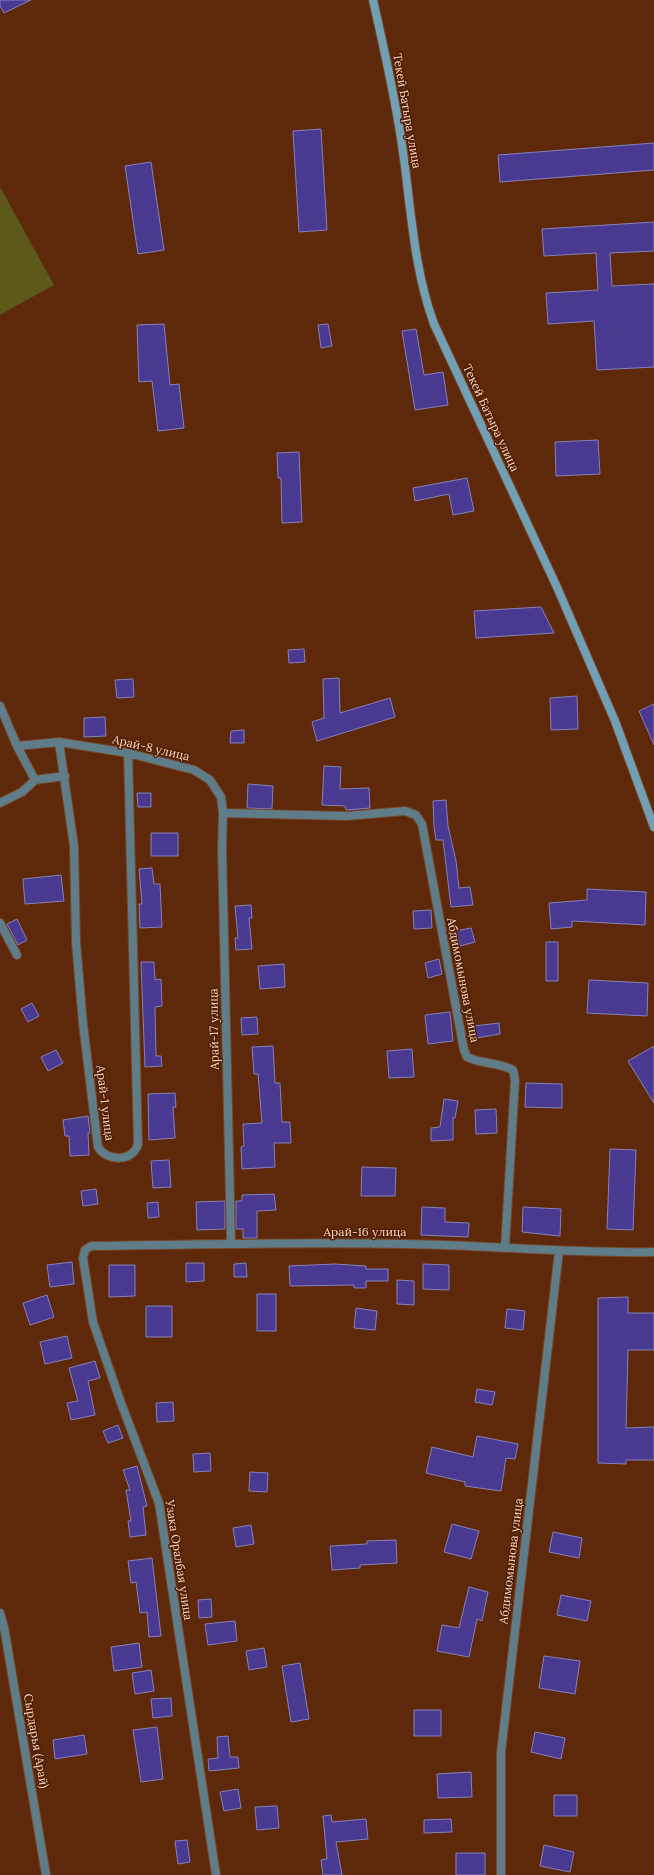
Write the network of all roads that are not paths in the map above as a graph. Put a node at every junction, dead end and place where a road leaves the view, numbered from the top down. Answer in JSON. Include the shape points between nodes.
{"nodes":[{"id":1,"x":373,"y":0,"type":"edge"},
{"id":2,"x":0,"y":706,"type":"edge"},
{"id":3,"x":60,"y":742,"type":"junction"},
{"id":4,"x":17,"y":746,"type":"junction"},
{"id":5,"x":128,"y":753,"type":"junction"},
{"id":6,"x":65,"y":776,"type":"junction"},
{"id":7,"x":35,"y":780,"type":"junction"},
{"id":8,"x":0,"y":803,"type":"edge"},
{"id":9,"x":223,"y":813,"type":"junction"},
{"id":10,"x":654,"y":827,"type":"edge"},
{"id":11,"x":0,"y":923,"type":"edge"},
{"id":12,"x":17,"y":955,"type":"dead end"},
{"id":13,"x":231,"y":1243,"type":"junction"},
{"id":14,"x":505,"y":1248,"type":"junction"},
{"id":15,"x":559,"y":1252,"type":"junction"},
{"id":16,"x":654,"y":1252,"type":"edge"},
{"id":17,"x":83,"y":1258,"type":"joint"},
{"id":18,"x":0,"y":1613,"type":"edge"},
{"id":19,"x":46,"y":1875,"type":"edge"},
{"id":20,"x":216,"y":1875,"type":"edge"},
{"id":21,"x":501,"y":1875,"type":"edge"}],
"edges":[{"from":1,"to":10,"type":"street","name":"Текей Батыра улица","via":[[402,144],[424,298],[556,585],[614,721]]},
{"from":2,"to":4,"type":"street"},
{"from":3,"to":4,"type":"street","name":"Арай-8 улица"},
{"from":3,"to":5,"type":"street","name":"Арай-8 улица"},
{"from":3,"to":6,"type":"street","name":"Арай-1 улица"},
{"from":4,"to":7,"type":"street"},
{"from":5,"to":6,"type":"street","name":"Арай-1 улица","via":[[138,1144],[131,1154],[116,1159],[102,1154],[98,1147],[83,1024],[76,942],[74,846]]},
{"from":5,"to":9,"type":"street","name":"Арай-8 улица","via":[[194,770],[210,780],[221,797]]},
{"from":6,"to":7,"type":"street"},
{"from":7,"to":8,"type":"street","via":[[22,792]]},
{"from":9,"to":13,"type":"street","name":"Арай-17 улица"},
{"from":9,"to":14,"type":"street","name":"Абдимомынова улица","via":[[346,816],[405,811],[416,815],[422,824],[464,1050],[467,1057],[474,1060],[513,1070],[515,1080]]},
{"from":11,"to":12,"type":"street"},
{"from":13,"to":14,"type":"street","name":"Арай-16 улица","via":[[406,1244]]},
{"from":13,"to":17,"type":"street","name":"Арай-16 улица","via":[[91,1246],[85,1250]]},
{"from":14,"to":15,"type":"street","name":"Арай-16 улица"},
{"from":15,"to":16,"type":"street","name":"Арай-16 улица"},
{"from":15,"to":21,"type":"street","name":"Абдимомынова улица","via":[[501,1752]]},
{"from":17,"to":20,"type":"street","name":"Узака Оралбая улица","via":[[93,1322],[159,1503]]},
{"from":18,"to":19,"type":"street","name":"Сырдарья (Арай)"}]}
